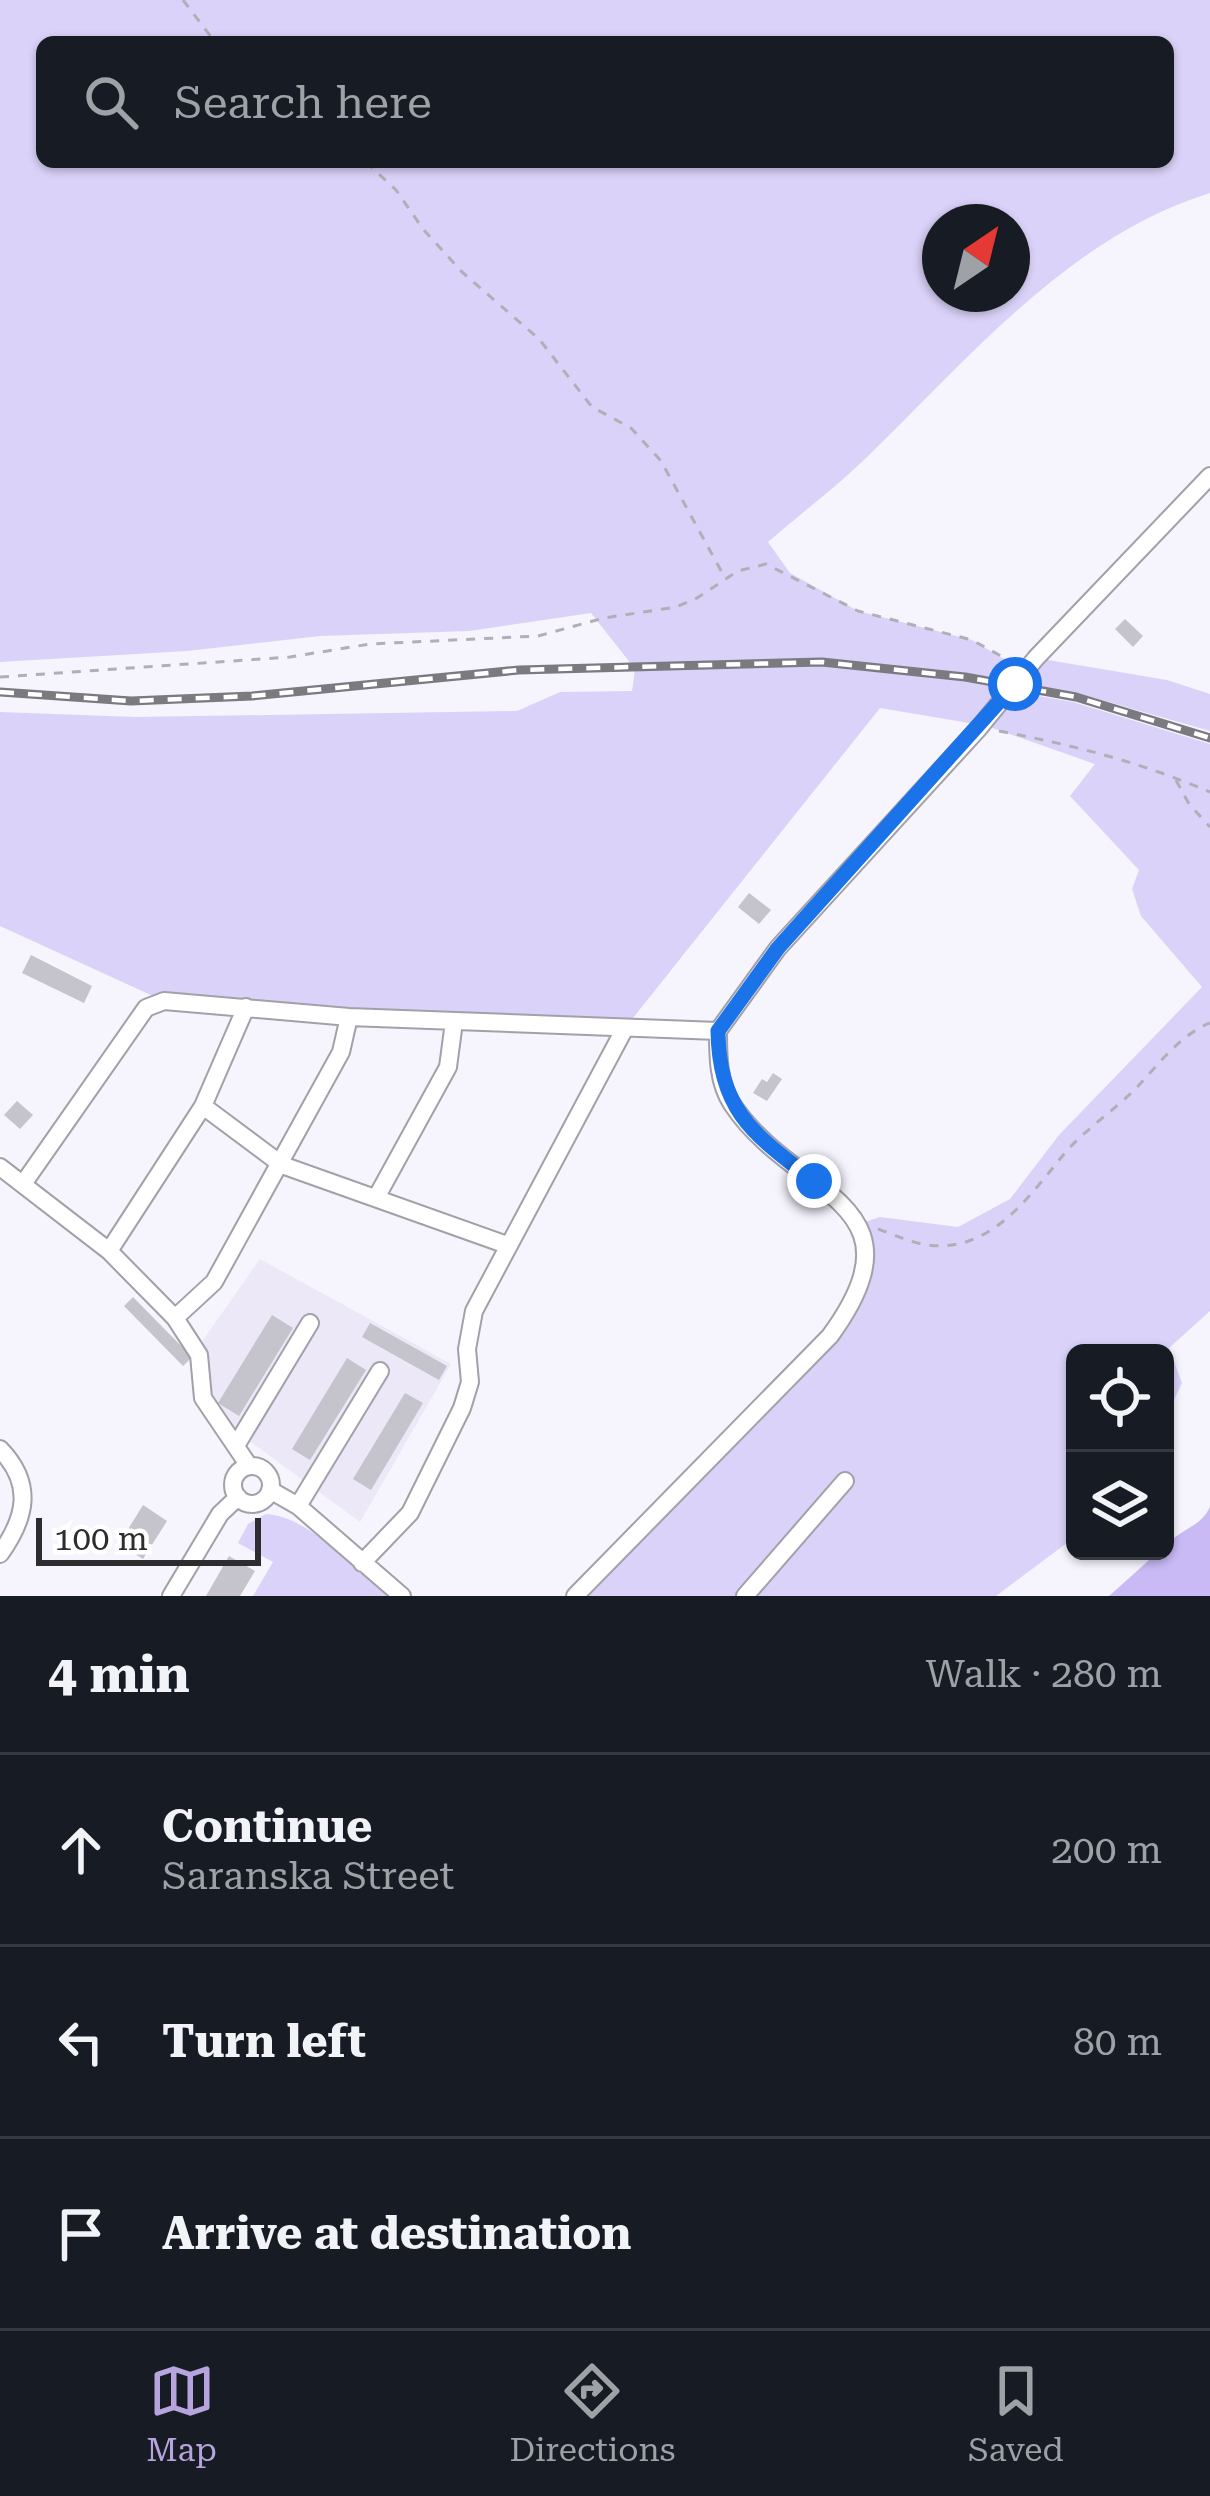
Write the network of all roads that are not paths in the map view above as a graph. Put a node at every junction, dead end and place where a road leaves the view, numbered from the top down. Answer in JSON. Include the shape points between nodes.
{"nodes":[{"id":1,"x":1210,"y":476,"type":"edge"},
{"id":2,"x":246,"y":1007,"type":"junction"},
{"id":3,"x":349,"y":1017,"type":"junction"},
{"id":4,"x":454,"y":1022,"type":"junction"},
{"id":5,"x":625,"y":1028,"type":"junction"},
{"id":6,"x":718,"y":1031,"type":"junction"},
{"id":7,"x":202,"y":1106,"type":"junction"},
{"id":8,"x":282,"y":1165,"type":"junction"},
{"id":9,"x":0,"y":1167,"type":"edge"},
{"id":10,"x":23,"y":1184,"type":"junction"},
{"id":11,"x":376,"y":1198,"type":"junction"},
{"id":12,"x":507,"y":1245,"type":"junction"},
{"id":13,"x":109,"y":1251,"type":"junction"},
{"id":14,"x":175,"y":1318,"type":"junction"},
{"id":15,"x":310,"y":1323,"type":"dead end"},
{"id":16,"x":380,"y":1370,"type":"dead end"},
{"id":17,"x":236,"y":1444,"type":"junction"},
{"id":18,"x":0,"y":1449,"type":"edge"},
{"id":19,"x":250,"y":1466,"type":"junction"},
{"id":20,"x":845,"y":1481,"type":"dead end"},
{"id":21,"x":270,"y":1490,"type":"junction"},
{"id":22,"x":238,"y":1497,"type":"junction"},
{"id":23,"x":298,"y":1506,"type":"junction"},
{"id":24,"x":0,"y":1554,"type":"edge"},
{"id":25,"x":362,"y":1563,"type":"junction"},
{"id":26,"x":172,"y":1596,"type":"edge"},
{"id":27,"x":402,"y":1596,"type":"edge"},
{"id":28,"x":575,"y":1596,"type":"edge"},
{"id":29,"x":745,"y":1596,"type":"edge"}],
"edges":[{"from":1,"to":6,"type":"street","via":[[778,948]]},
{"from":2,"to":3,"type":"street"},
{"from":2,"to":7,"type":"street"},
{"from":2,"to":10,"type":"street","via":[[164,1000],[146,1008]]},
{"from":3,"to":4,"type":"street"},
{"from":3,"to":8,"type":"street","via":[[341,1052]]},
{"from":4,"to":5,"type":"street"},
{"from":4,"to":11,"type":"street","via":[[448,1067]]},
{"from":5,"to":6,"type":"street"},
{"from":5,"to":12,"type":"street"},
{"from":6,"to":28,"type":"street","via":[[730,1101],[859,1224],[866,1276],[830,1336]]},
{"from":7,"to":8,"type":"street"},
{"from":7,"to":13,"type":"street"},
{"from":8,"to":11,"type":"street"},
{"from":8,"to":14,"type":"street","via":[[214,1282]]},
{"from":9,"to":10,"type":"street"},
{"from":10,"to":13,"type":"street"},
{"from":11,"to":12,"type":"street"},
{"from":12,"to":25,"type":"street","via":[[474,1312],[462,1408],[410,1513]]},
{"from":13,"to":14,"type":"street"},
{"from":14,"to":17,"type":"street","via":[[199,1354],[203,1398]]},
{"from":15,"to":17,"type":"street"},
{"from":16,"to":23,"type":"street"},
{"from":17,"to":19,"type":"street"},
{"from":18,"to":24,"type":"street","via":[[22,1482],[25,1503]]},
{"from":19,"to":21,"type":"street","via":[[265,1471]]},
{"from":19,"to":22,"type":"street","via":[[235,1476]]},
{"from":20,"to":29,"type":"street"},
{"from":21,"to":22,"type":"street","via":[[256,1503]]},
{"from":21,"to":23,"type":"street"},
{"from":22,"to":26,"type":"street"},
{"from":23,"to":25,"type":"street"},
{"from":25,"to":27,"type":"street"}]}
